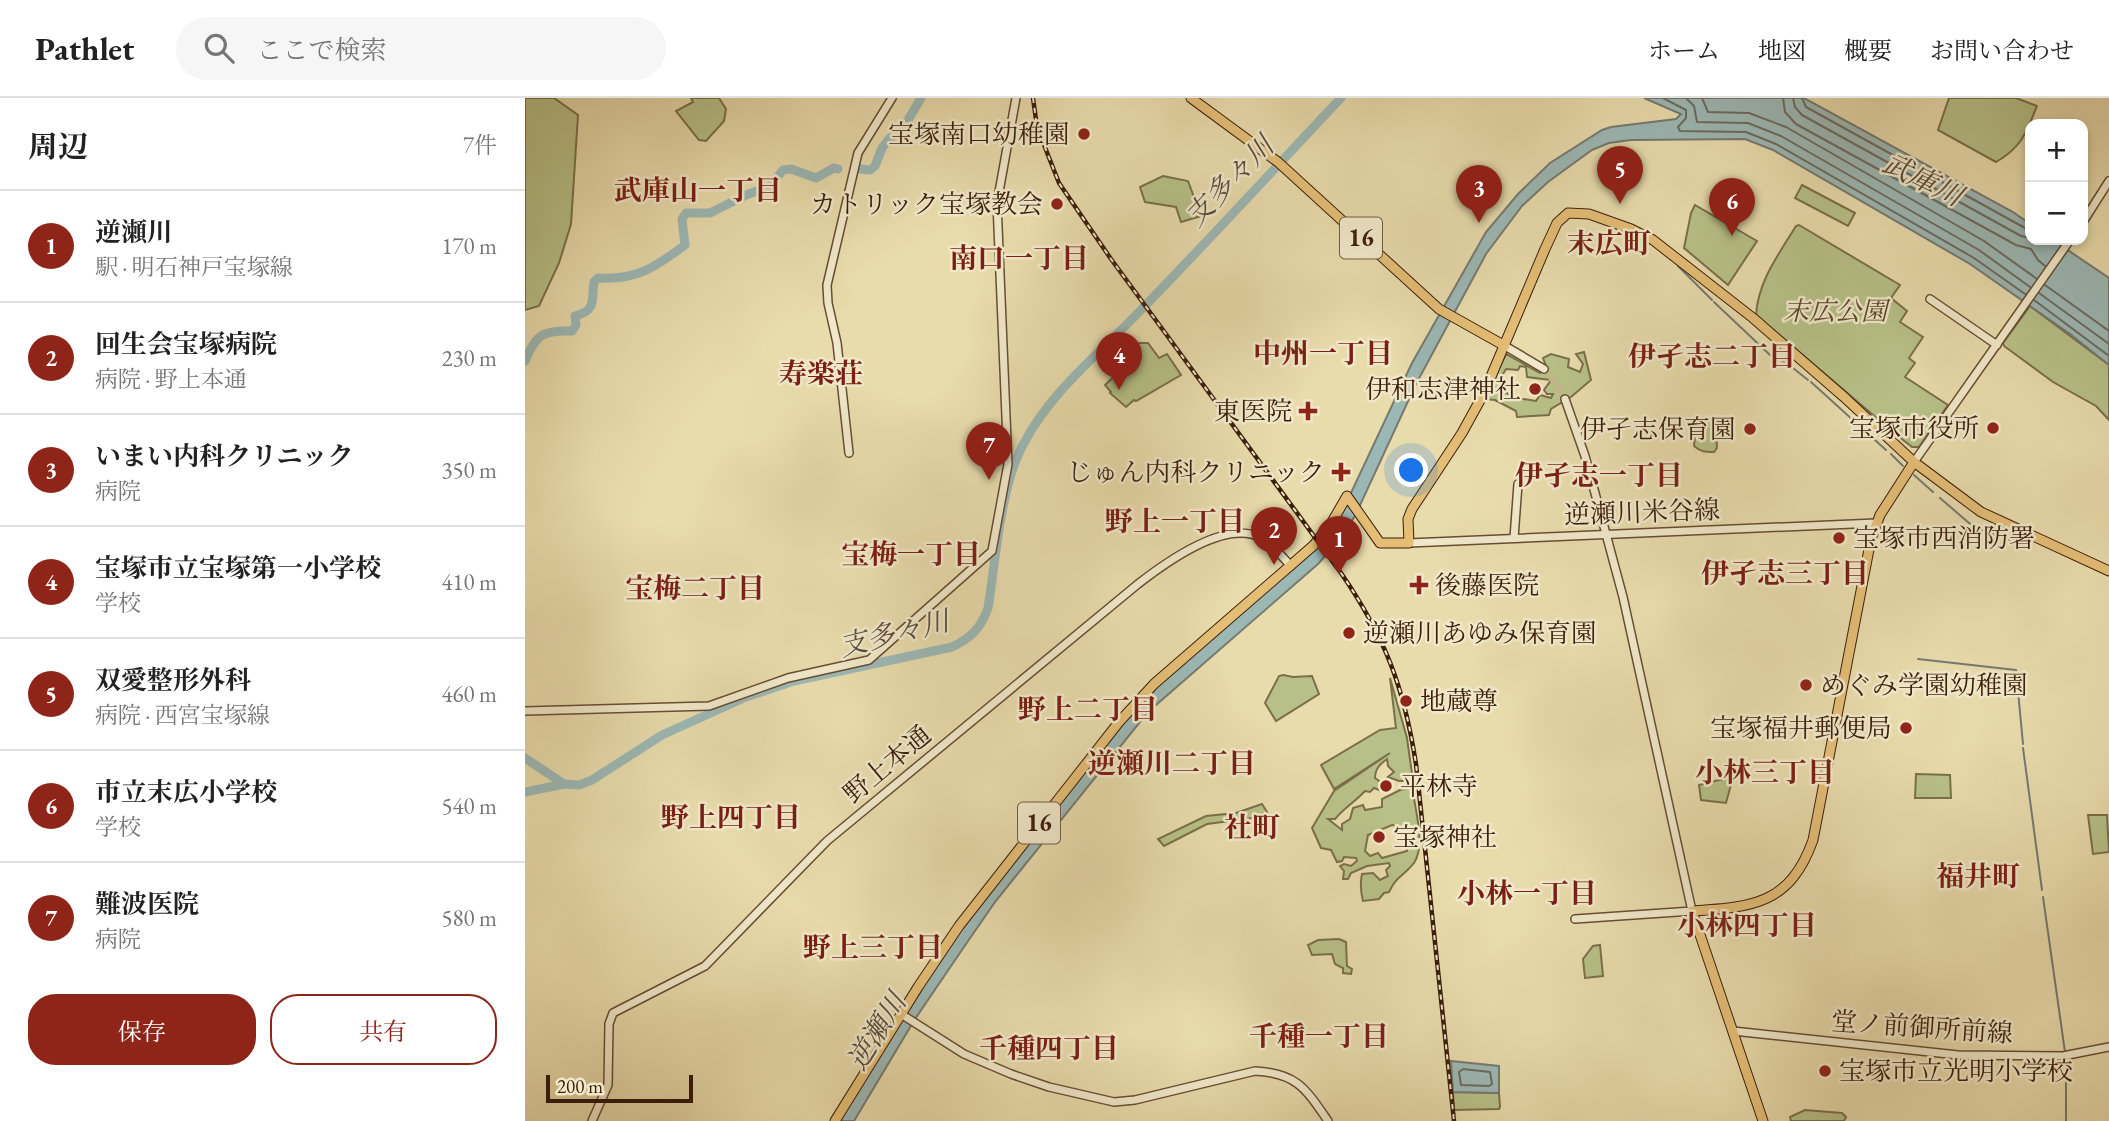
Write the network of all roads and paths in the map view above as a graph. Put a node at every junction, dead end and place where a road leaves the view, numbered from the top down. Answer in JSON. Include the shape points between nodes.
{"nodes":[{"id":1,"x":893,"y":98,"type":"edge"},
{"id":2,"x":1016,"y":98,"type":"edge"},
{"id":3,"x":1191,"y":98,"type":"edge"},
{"id":4,"x":2109,"y":181,"type":"edge"},
{"id":5,"x":2088,"y":214,"type":"edge"},
{"id":6,"x":2067,"y":245,"type":"edge"},
{"id":7,"x":1930,"y":299,"type":"dead end"},
{"id":8,"x":1998,"y":344,"type":"junction"},
{"id":9,"x":1505,"y":346,"type":"junction"},
{"id":10,"x":1544,"y":369,"type":"tunnel mouth"},
{"id":11,"x":1565,"y":400,"type":"tunnel mouth"},
{"id":12,"x":849,"y":453,"type":"dead end"},
{"id":13,"x":1915,"y":462,"type":"junction"},
{"id":14,"x":1518,"y":484,"type":"dead end"},
{"id":15,"x":1876,"y":523,"type":"junction"},
{"id":16,"x":1605,"y":534,"type":"junction"},
{"id":17,"x":1514,"y":538,"type":"junction"},
{"id":18,"x":1409,"y":543,"type":"junction"},
{"id":19,"x":1291,"y":566,"type":"junction"},
{"id":20,"x":2109,"y":571,"type":"edge"},
{"id":21,"x":525,"y":711,"type":"edge"},
{"id":22,"x":1692,"y":911,"type":"junction"},
{"id":23,"x":1575,"y":919,"type":"dead end"},
{"id":24,"x":901,"y":1014,"type":"junction"},
{"id":25,"x":1733,"y":1031,"type":"junction"},
{"id":26,"x":2109,"y":1047,"type":"edge"},
{"id":27,"x":591,"y":1121,"type":"edge"},
{"id":28,"x":835,"y":1121,"type":"edge"},
{"id":29,"x":1328,"y":1121,"type":"edge"},
{"id":30,"x":1763,"y":1121,"type":"edge"}],
"edges":[{"from":1,"to":12,"type":"street","via":[[858,153],[827,285]]},
{"from":2,"to":21,"type":"street","via":[[997,203],[1008,464],[992,551],[869,660],[787,678],[709,706]]},
{"from":3,"to":9,"type":"main road","number":"16","via":[[1280,164],[1440,310]]},
{"from":4,"to":5,"type":"street"},
{"from":6,"to":8,"type":"street"},
{"from":7,"to":8,"type":"street"},
{"from":8,"to":13,"type":"street"},
{"from":9,"to":10,"type":"street"},
{"from":9,"to":13,"type":"main road","via":[[1557,223],[1572,212],[1589,214],[1653,240],[1753,318]]},
{"from":9,"to":18,"type":"main road","via":[[1464,430],[1412,509]]},
{"from":11,"to":16,"type":"street"},
{"from":13,"to":15,"type":"main road"},
{"from":13,"to":20,"type":"main road","via":[[1981,512]]},
{"from":14,"to":17,"type":"street"},
{"from":15,"to":16,"type":"street","name":"逆瀬川米谷線"},
{"from":15,"to":22,"type":"main road","via":[[1807,857],[1796,876],[1763,901]]},
{"from":16,"to":17,"type":"street","name":"逆瀬川米谷線"},
{"from":16,"to":22,"type":"street"},
{"from":17,"to":18,"type":"street","name":"逆瀬川米谷線"},
{"from":18,"to":19,"type":"main road","number":"16","via":[[1380,542],[1347,496],[1324,533]]},
{"from":19,"to":24,"type":"main road","number":"16","via":[[1154,684],[1126,714],[967,915]]},
{"from":19,"to":27,"type":"street","name":"野上本通","via":[[1263,538],[1230,534],[1194,548],[1138,584],[827,841],[705,966],[613,1013],[608,1085]]},
{"from":22,"to":23,"type":"street"},
{"from":22,"to":25,"type":"main road"},
{"from":24,"to":28,"type":"main road","number":"16"},
{"from":24,"to":29,"type":"street","via":[[964,1054],[1049,1087],[1114,1102],[1255,1071],[1271,1072],[1307,1090]]},
{"from":25,"to":26,"type":"street","name":"堂ノ前御所前線","via":[[1958,1055],[2063,1056]]},
{"from":25,"to":30,"type":"main road"}]}
